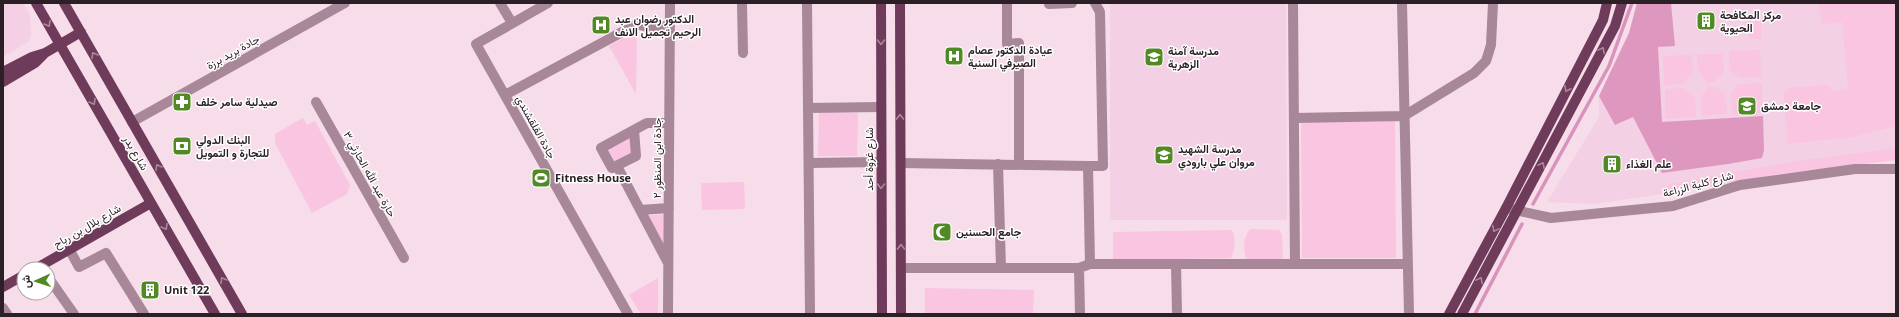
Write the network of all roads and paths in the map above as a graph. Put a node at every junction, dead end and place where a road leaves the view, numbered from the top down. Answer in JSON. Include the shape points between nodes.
{"nodes":[{"id":1,"x":36,"y":3,"type":"edge"},
{"id":2,"x":64,"y":3,"type":"edge"},
{"id":3,"x":345,"y":3,"type":"edge"},
{"id":4,"x":500,"y":3,"type":"edge"},
{"id":5,"x":548,"y":3,"type":"edge"},
{"id":6,"x":742,"y":3,"type":"edge"},
{"id":7,"x":807,"y":3,"type":"edge"},
{"id":8,"x":881,"y":3,"type":"edge"},
{"id":9,"x":900,"y":3,"type":"edge"},
{"id":10,"x":1007,"y":3,"type":"edge"},
{"id":11,"x":1072,"y":3,"type":"edge"},
{"id":12,"x":1095,"y":3,"type":"edge"},
{"id":13,"x":1293,"y":3,"type":"edge"},
{"id":14,"x":1402,"y":3,"type":"edge"},
{"id":15,"x":1493,"y":3,"type":"edge"},
{"id":16,"x":1607,"y":3,"type":"edge"},
{"id":17,"x":1622,"y":3,"type":"edge"},
{"id":18,"x":1049,"y":4,"type":"dead end"},
{"id":19,"x":669,"y":5,"type":"edge"},
{"id":20,"x":512,"y":23,"type":"junction"},
{"id":21,"x":670,"y":26,"type":"junction"},
{"id":22,"x":81,"y":32,"type":"junction"},
{"id":23,"x":60,"y":44,"type":"junction"},
{"id":24,"x":743,"y":52,"type":"dead end"},
{"id":25,"x":45,"y":53,"type":"junction"},
{"id":26,"x":3,"y":72,"type":"edge"},
{"id":27,"x":3,"y":82,"type":"edge"},
{"id":28,"x":505,"y":95,"type":"junction"},
{"id":29,"x":316,"y":102,"type":"dead end"},
{"id":30,"x":881,"y":107,"type":"junction"},
{"id":31,"x":808,"y":108,"type":"junction"},
{"id":32,"x":1404,"y":116,"type":"junction"},
{"id":33,"x":1294,"y":118,"type":"junction"},
{"id":34,"x":132,"y":122,"type":"junction"},
{"id":35,"x":669,"y":123,"type":"junction"},
{"id":36,"x":634,"y":130,"type":"junction"},
{"id":37,"x":881,"y":162,"type":"junction"},
{"id":38,"x":809,"y":163,"type":"junction"},
{"id":39,"x":901,"y":163,"type":"junction"},
{"id":40,"x":998,"y":164,"type":"junction"},
{"id":41,"x":1019,"y":165,"type":"junction"},
{"id":42,"x":617,"y":166,"type":"junction"},
{"id":43,"x":1088,"y":166,"type":"junction"},
{"id":44,"x":1896,"y":168,"type":"edge"},
{"id":45,"x":151,"y":203,"type":"junction"},
{"id":46,"x":669,"y":208,"type":"junction"},
{"id":47,"x":1506,"y":208,"type":"junction"},
{"id":48,"x":640,"y":210,"type":"junction"},
{"id":49,"x":1518,"y":211,"type":"junction"},
{"id":50,"x":69,"y":249,"type":"junction"},
{"id":51,"x":404,"y":258,"type":"dead end"},
{"id":52,"x":50,"y":261,"type":"edge"},
{"id":53,"x":1090,"y":264,"type":"junction"},
{"id":54,"x":1176,"y":264,"type":"junction"},
{"id":55,"x":1295,"y":264,"type":"junction"},
{"id":56,"x":1408,"y":264,"type":"junction"},
{"id":57,"x":669,"y":265,"type":"junction"},
{"id":58,"x":901,"y":268,"type":"junction"},
{"id":59,"x":1001,"y":268,"type":"junction"},
{"id":60,"x":1079,"y":268,"type":"junction"},
{"id":61,"x":16,"y":280,"type":"edge"},
{"id":62,"x":3,"y":287,"type":"edge"},
{"id":63,"x":56,"y":288,"type":"edge"},
{"id":64,"x":3,"y":308,"type":"edge"},
{"id":65,"x":7,"y":314,"type":"edge"},
{"id":66,"x":74,"y":314,"type":"edge"},
{"id":67,"x":144,"y":314,"type":"edge"},
{"id":68,"x":215,"y":314,"type":"edge"},
{"id":69,"x":242,"y":314,"type":"edge"},
{"id":70,"x":628,"y":314,"type":"edge"},
{"id":71,"x":668,"y":314,"type":"edge"},
{"id":72,"x":810,"y":314,"type":"edge"},
{"id":73,"x":882,"y":314,"type":"edge"},
{"id":74,"x":901,"y":314,"type":"edge"},
{"id":75,"x":1080,"y":314,"type":"edge"},
{"id":76,"x":1177,"y":314,"type":"edge"},
{"id":77,"x":1409,"y":314,"type":"edge"},
{"id":78,"x":1449,"y":314,"type":"edge"},
{"id":79,"x":1462,"y":314,"type":"edge"}],
"edges":[{"from":1,"to":23,"type":"main road","name":"شارع بدر","one_way":true},
{"from":2,"to":22,"type":"main road","name":"شارع بدر"},
{"from":3,"to":34,"type":"street","name":"جادة بريد برزة"},
{"from":4,"to":20,"type":"street"},
{"from":5,"to":20,"type":"street","name":"جادة القلقشندي"},
{"from":6,"to":24,"type":"street"},
{"from":7,"to":31,"type":"street"},
{"from":8,"to":30,"type":"main road","name":"شارع غزوة أحد","one_way":true},
{"from":39,"to":9,"type":"main road","one_way":true},
{"from":10,"to":41,"type":"street","via":[[1007,44],[1019,43]]},
{"from":11,"to":18,"type":"street"},
{"from":12,"to":43,"type":"street","via":[[1100,12],[1103,166]]},
{"from":13,"to":33,"type":"street"},
{"from":14,"to":32,"type":"street"},
{"from":15,"to":32,"type":"street","via":[[1491,45],[1486,61],[1474,73]]},
{"from":16,"to":47,"type":"main road","one_way":true,"via":[[1603,20]]},
{"from":49,"to":17,"type":"main road","one_way":true,"via":[[1615,26]]},
{"from":19,"to":21,"type":"street","name":"جادة ابن المنظور ٢"},
{"from":20,"to":28,"type":"street","name":"جادة القلقشندي","via":[[476,44]]},
{"from":21,"to":28,"type":"street","via":[[647,27],[637,24]]},
{"from":21,"to":35,"type":"street","name":"جادة ابن المنظور ٢"},
{"from":22,"to":23,"type":"main road"},
{"from":34,"to":22,"type":"main road","name":"شارع بدر","one_way":true},
{"from":23,"to":25,"type":"main road"},
{"from":23,"to":45,"type":"main road","name":"شارع بدر","one_way":true},
{"from":25,"to":26,"type":"main road"},
{"from":25,"to":27,"type":"main road","via":[[35,63]]},
{"from":28,"to":70,"type":"street","name":"جادة القلقشندي"},
{"from":29,"to":51,"type":"street","name":"حارة عبد الله الحارثي ٣"},
{"from":30,"to":31,"type":"street"},
{"from":30,"to":37,"type":"main road","name":"شارع غزوة أحد"},
{"from":31,"to":38,"type":"street"},
{"from":32,"to":33,"type":"street"},
{"from":32,"to":56,"type":"street"},
{"from":33,"to":55,"type":"street"},
{"from":69,"to":34,"type":"main road","name":"شارع بدر","one_way":true},
{"from":35,"to":36,"type":"street","via":[[647,123]]},
{"from":35,"to":46,"type":"street","name":"جادة ابن المنظور ٢"},
{"from":36,"to":42,"type":"street","via":[[636,156]]},
{"from":36,"to":42,"type":"street","via":[[601,148],[612,168]]},
{"from":37,"to":38,"type":"street"},
{"from":37,"to":73,"type":"main road","name":"شارع غزوة أحد","one_way":true},
{"from":38,"to":72,"type":"street"},
{"from":39,"to":40,"type":"street"},
{"from":58,"to":39,"type":"main road","one_way":true},
{"from":40,"to":41,"type":"street"},
{"from":40,"to":59,"type":"street"},
{"from":41,"to":43,"type":"street"},
{"from":42,"to":48,"type":"street"},
{"from":43,"to":53,"type":"street"},
{"from":44,"to":49,"type":"street","name":"شارع كلية الزراعة","via":[[1855,169],[1740,185],[1673,206],[1551,218]]},
{"from":45,"to":50,"type":"main road","name":"شارع بلال بن رباح"},
{"from":45,"to":68,"type":"main road","name":"شارع بدر","one_way":true},
{"from":46,"to":48,"type":"street"},
{"from":46,"to":57,"type":"street","name":"جادة ابن المنظور ٢"},
{"from":47,"to":49,"type":"street","name":"شارع كلية الزراعة"},
{"from":47,"to":78,"type":"main road","one_way":true},
{"from":48,"to":57,"type":"street"},
{"from":79,"to":49,"type":"main road","one_way":true},
{"from":50,"to":52,"type":"main road","name":"شارع بلال بن رباح"},
{"from":50,"to":67,"type":"street","via":[[79,268],[106,253]]},
{"from":53,"to":54,"type":"street"},
{"from":53,"to":60,"type":"street"},
{"from":54,"to":55,"type":"street"},
{"from":54,"to":76,"type":"street"},
{"from":55,"to":56,"type":"street"},
{"from":56,"to":77,"type":"street"},
{"from":57,"to":71,"type":"street","name":"جادة ابن المنظور ٢"},
{"from":58,"to":59,"type":"street"},
{"from":58,"to":74,"type":"main road"},
{"from":59,"to":60,"type":"street"},
{"from":60,"to":75,"type":"street"},
{"from":61,"to":62,"type":"main road"},
{"from":63,"to":66,"type":"street"},
{"from":64,"to":65,"type":"street"}]}
